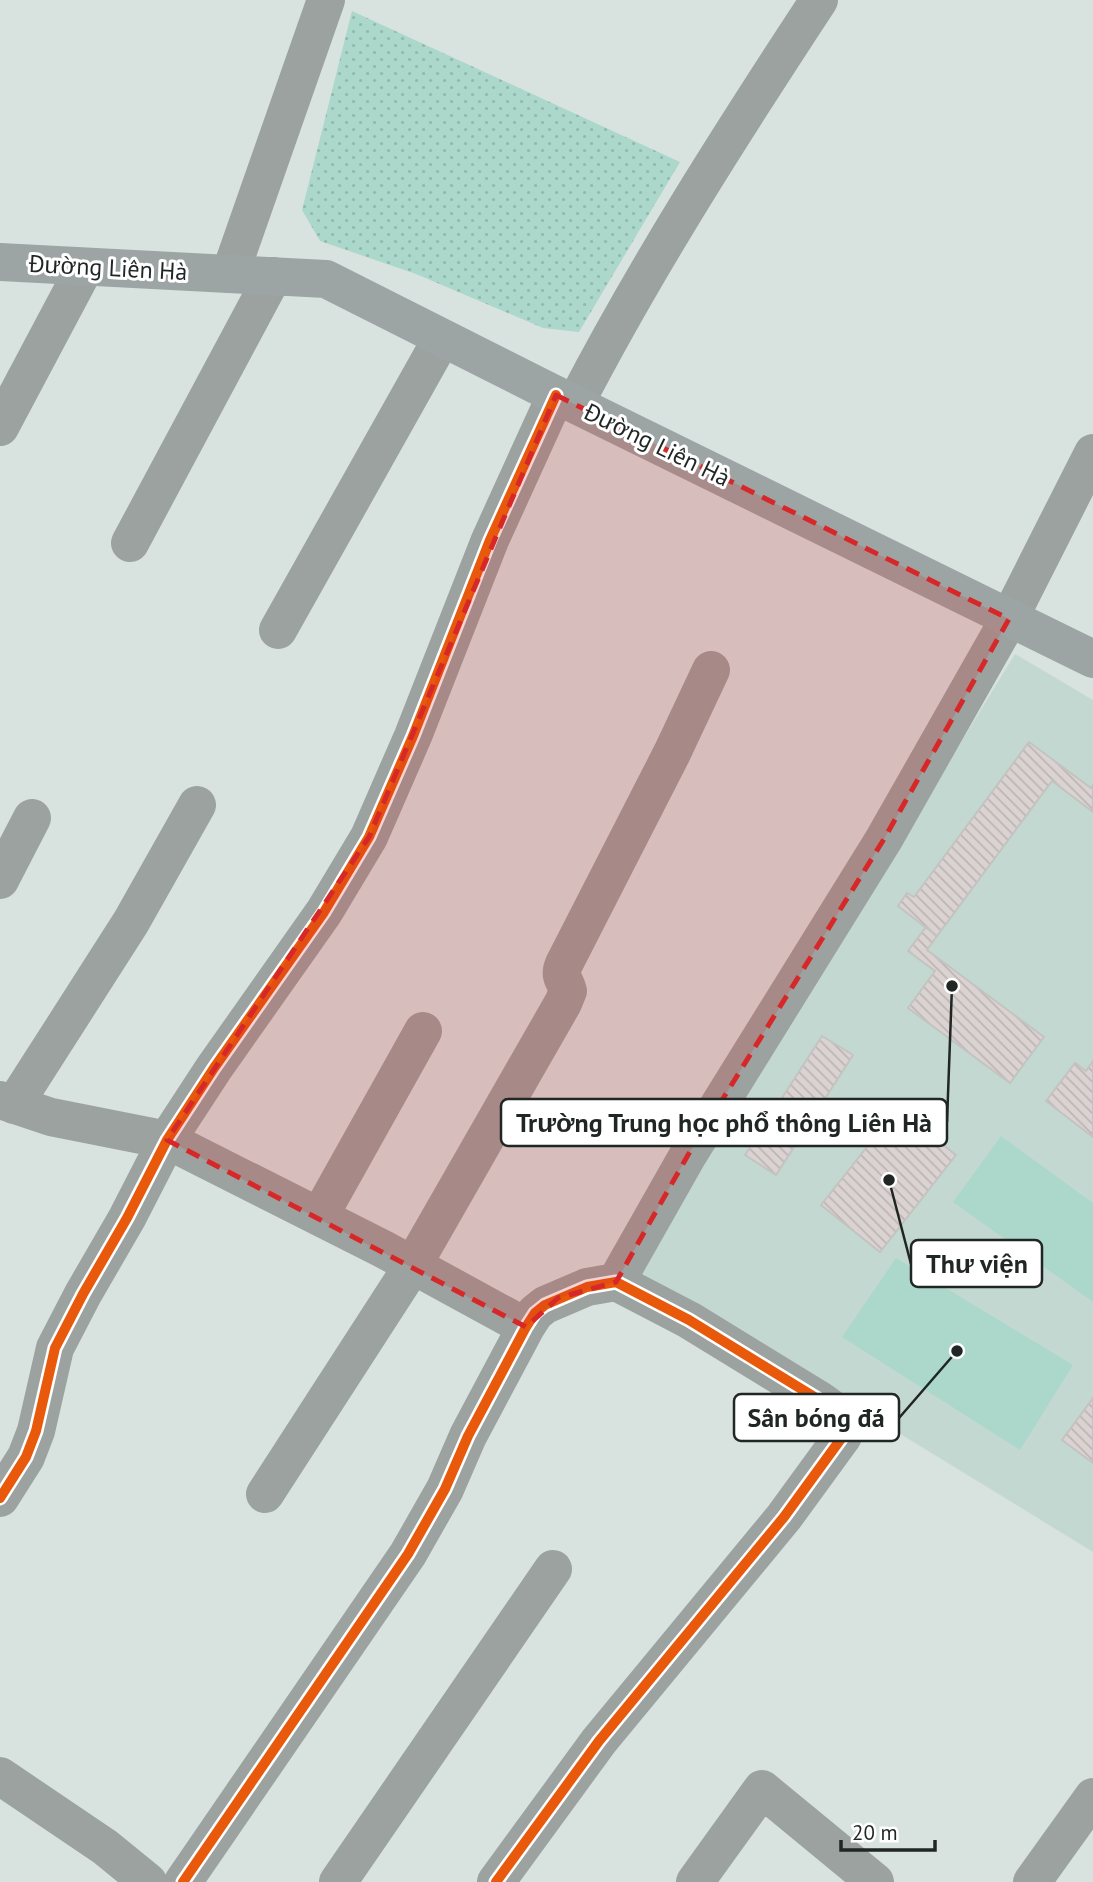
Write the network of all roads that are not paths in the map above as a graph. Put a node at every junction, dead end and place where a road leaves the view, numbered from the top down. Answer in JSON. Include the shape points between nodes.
{"nodes":[{"id":1,"x":326,"y":0,"type":"edge"},
{"id":2,"x":819,"y":0,"type":"edge"},
{"id":3,"x":0,"y":262,"type":"edge"},
{"id":4,"x":85,"y":267,"type":"junction"},
{"id":5,"x":230,"y":274,"type":"junction"},
{"id":6,"x":273,"y":276,"type":"junction"},
{"id":7,"x":442,"y":338,"type":"junction"},
{"id":8,"x":565,"y":400,"type":"junction"},
{"id":9,"x":0,"y":427,"type":"edge"},
{"id":10,"x":1093,"y":453,"type":"edge"},
{"id":11,"x":130,"y":542,"type":"dead end"},
{"id":12,"x":1009,"y":619,"type":"junction"},
{"id":13,"x":278,"y":630,"type":"dead end"},
{"id":14,"x":1093,"y":659,"type":"edge"},
{"id":15,"x":711,"y":670,"type":"dead end"},
{"id":16,"x":197,"y":805,"type":"dead end"},
{"id":17,"x":33,"y":818,"type":"dead end"},
{"id":18,"x":0,"y":880,"type":"edge"},
{"id":19,"x":423,"y":1031,"type":"dead end"},
{"id":20,"x":7,"y":1103,"type":"edge"},
{"id":21,"x":167,"y":1140,"type":"junction"},
{"id":22,"x":319,"y":1217,"type":"junction"},
{"id":23,"x":413,"y":1265,"type":"junction"},
{"id":24,"x":616,"y":1282,"type":"junction"},
{"id":25,"x":526,"y":1327,"type":"junction"},
{"id":26,"x":265,"y":1494,"type":"dead end"},
{"id":27,"x":0,"y":1498,"type":"edge"},
{"id":28,"x":553,"y":1569,"type":"dead end"},
{"id":29,"x":0,"y":1776,"type":"edge"},
{"id":30,"x":1093,"y":1797,"type":"edge"},
{"id":31,"x":148,"y":1882,"type":"edge"},
{"id":32,"x":183,"y":1882,"type":"edge"},
{"id":33,"x":338,"y":1882,"type":"edge"},
{"id":34,"x":496,"y":1882,"type":"edge"},
{"id":35,"x":695,"y":1882,"type":"edge"},
{"id":36,"x":875,"y":1882,"type":"edge"},
{"id":37,"x":1031,"y":1882,"type":"edge"}],
"edges":[{"from":1,"to":5,"type":"street"},
{"from":2,"to":8,"type":"street"},
{"from":3,"to":4,"type":"main road","name":"Đường Liên Hà"},
{"from":4,"to":5,"type":"main road","name":"Đường Liên Hà"},
{"from":4,"to":9,"type":"street"},
{"from":5,"to":6,"type":"main road","name":"Đường Liên Hà"},
{"from":6,"to":7,"type":"main road","name":"Đường Liên Hà","via":[[326,279]]},
{"from":6,"to":11,"type":"street"},
{"from":7,"to":8,"type":"main road","name":"Đường Liên Hà"},
{"from":7,"to":13,"type":"street"},
{"from":8,"to":12,"type":"main road","name":"Đường Liên Hà"},
{"from":8,"to":21,"type":"street","via":[[489,540],[369,837],[324,912]]},
{"from":10,"to":12,"type":"street"},
{"from":12,"to":14,"type":"main road","name":"Đường Liên Hà"},
{"from":12,"to":24,"type":"street","via":[[884,839],[688,1155]]},
{"from":15,"to":23,"type":"street","via":[[564,964],[560,973],[568,991],[563,1003]]},
{"from":16,"to":20,"type":"street","via":[[131,922]]},
{"from":17,"to":18,"type":"street"},
{"from":19,"to":22,"type":"street"},
{"from":20,"to":21,"type":"street","via":[[51,1117]]},
{"from":21,"to":22,"type":"street"},
{"from":21,"to":27,"type":"street","via":[[55,1348],[36,1431]]},
{"from":22,"to":23,"type":"street"},
{"from":23,"to":25,"type":"street"},
{"from":23,"to":26,"type":"street"},
{"from":24,"to":25,"type":"street","via":[[558,1297]]},
{"from":24,"to":34,"type":"street","via":[[689,1320],[821,1401],[839,1416],[843,1436],[783,1517],[598,1741]]},
{"from":25,"to":32,"type":"street","via":[[408,1554]]},
{"from":28,"to":33,"type":"street"},
{"from":29,"to":31,"type":"street"},
{"from":30,"to":37,"type":"street"},
{"from":35,"to":36,"type":"street","via":[[762,1789]]}]}
